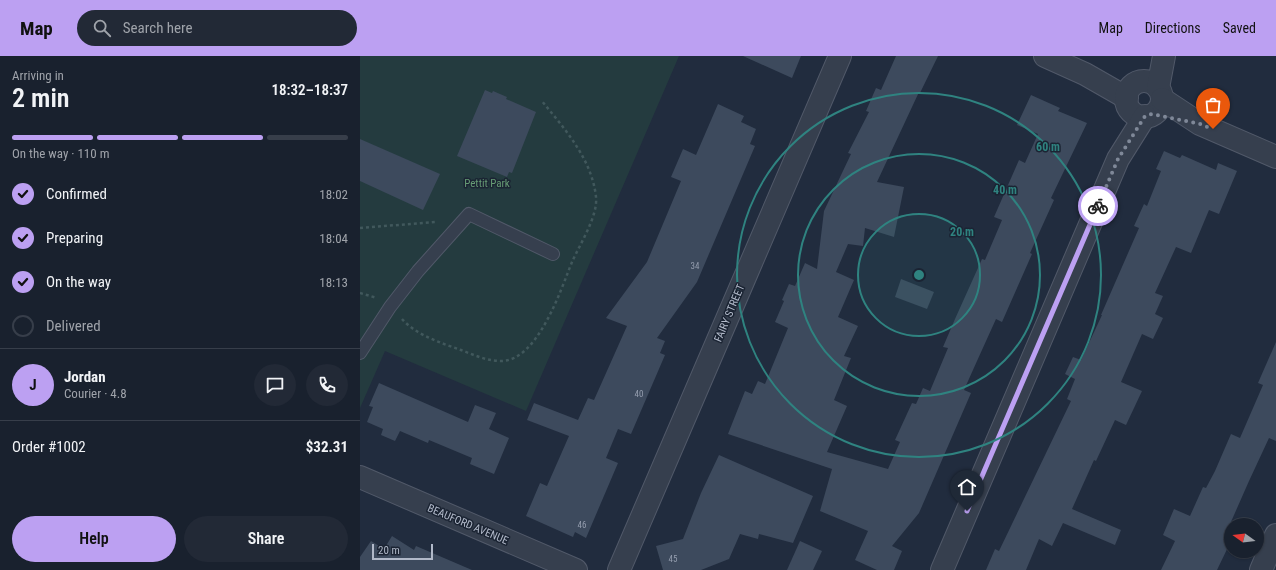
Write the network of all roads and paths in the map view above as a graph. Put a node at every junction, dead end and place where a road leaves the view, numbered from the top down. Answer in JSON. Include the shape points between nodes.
{"nodes":[{"id":1,"x":840,"y":56,"type":"edge"},
{"id":2,"x":1045,"y":56,"type":"edge"},
{"id":3,"x":1157,"y":56,"type":"edge"},
{"id":4,"x":1164,"y":56,"type":"edge"},
{"id":5,"x":1144,"y":99,"type":"junction"},
{"id":6,"x":541,"y":100,"type":"dead end"},
{"id":7,"x":1276,"y":157,"type":"edge"},
{"id":8,"x":435,"y":222,"type":"dead end"},
{"id":9,"x":360,"y":228,"type":"edge"},
{"id":10,"x":553,"y":254,"type":"dead end"},
{"id":11,"x":390,"y":307,"type":"junction"},
{"id":12,"x":360,"y":353,"type":"edge"},
{"id":13,"x":360,"y":477,"type":"edge"},
{"id":14,"x":1276,"y":535,"type":"edge"},
{"id":15,"x":576,"y":570,"type":"edge"},
{"id":16,"x":619,"y":570,"type":"edge"},
{"id":17,"x":942,"y":570,"type":"edge"},
{"id":18,"x":1261,"y":570,"type":"edge"}],
"edges":[{"from":1,"to":16,"type":"street","name":"FAIRY STREET"},
{"from":2,"to":5,"type":"street"},
{"from":3,"to":5,"type":"street"},
{"from":4,"to":5,"type":"street"},
{"from":5,"to":7,"type":"street"},
{"from":5,"to":17,"type":"street"},
{"from":6,"to":11,"type":"path","via":[[577,147],[590,174],[596,198],[593,216],[553,310],[529,347],[516,358],[502,361],[487,359],[444,344],[421,332],[405,322]]},
{"from":8,"to":9,"type":"path"},
{"from":10,"to":11,"type":"lane","via":[[469,214]]},
{"from":11,"to":12,"type":"lane"},
{"from":13,"to":15,"type":"street","name":"BEAUFORD AVENUE"},
{"from":14,"to":18,"type":"street"}]}
